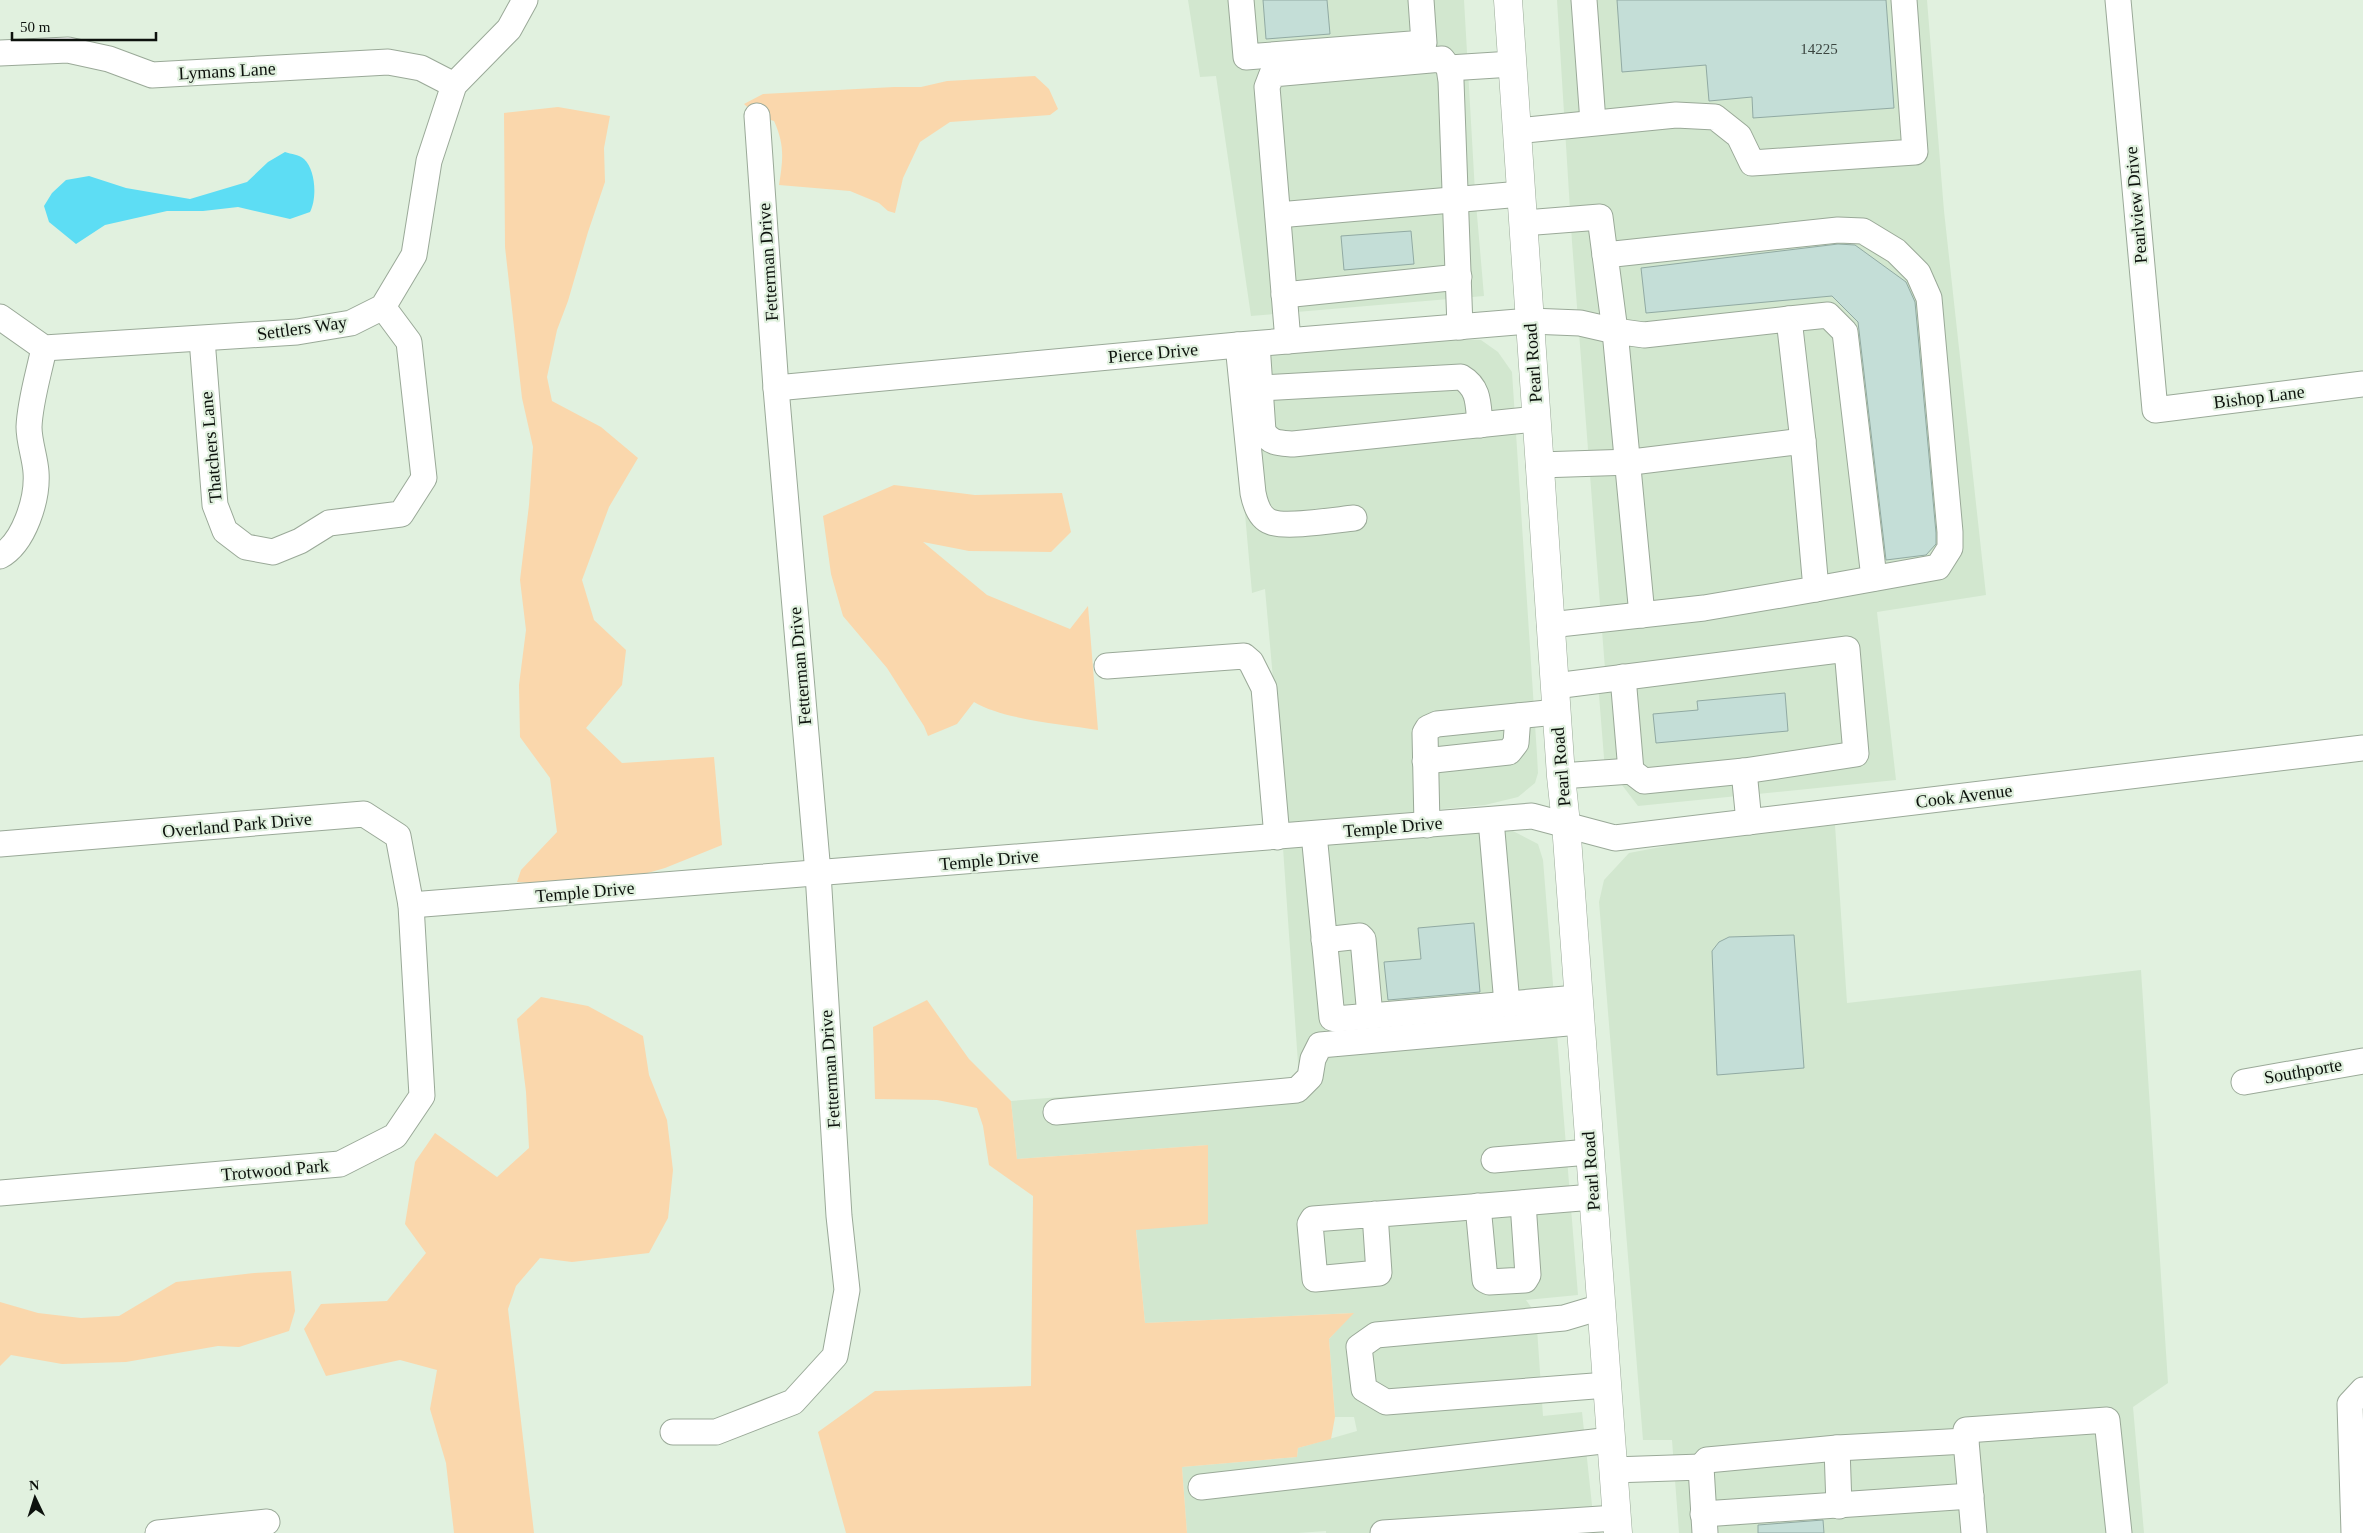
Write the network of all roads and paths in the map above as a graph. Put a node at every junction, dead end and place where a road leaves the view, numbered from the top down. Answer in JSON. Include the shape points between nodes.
{"nodes":[{"id":1,"x":526,"y":0,"type":"edge"},
{"id":2,"x":1241,"y":0,"type":"edge"},
{"id":3,"x":1421,"y":0,"type":"edge"},
{"id":4,"x":1508,"y":0,"type":"edge"},
{"id":5,"x":1584,"y":0,"type":"edge"},
{"id":6,"x":1904,"y":0,"type":"edge"},
{"id":7,"x":2118,"y":0,"type":"edge"},
{"id":8,"x":0,"y":53,"type":"edge"},
{"id":9,"x":1512,"y":64,"type":"junction"},
{"id":10,"x":1449,"y":68,"type":"junction"},
{"id":11,"x":454,"y":85,"type":"junction"},
{"id":12,"x":757,"y":116,"type":"dead end"},
{"id":13,"x":1592,"y":122,"type":"junction"},
{"id":14,"x":1517,"y":131,"type":"junction"},
{"id":15,"x":1521,"y":194,"type":"junction"},
{"id":16,"x":1456,"y":199,"type":"junction"},
{"id":17,"x":1278,"y":215,"type":"junction"},
{"id":18,"x":1523,"y":223,"type":"junction"},
{"id":19,"x":1605,"y":255,"type":"junction"},
{"id":20,"x":1459,"y":277,"type":"junction"},
{"id":21,"x":1284,"y":295,"type":"junction"},
{"id":22,"x":383,"y":307,"type":"junction"},
{"id":23,"x":0,"y":317,"type":"edge"},
{"id":24,"x":1789,"y":319,"type":"junction"},
{"id":25,"x":1530,"y":321,"type":"junction"},
{"id":26,"x":1460,"y":327,"type":"junction"},
{"id":27,"x":1615,"y":331,"type":"junction"},
{"id":28,"x":202,"y":338,"type":"junction"},
{"id":29,"x":1288,"y":341,"type":"junction"},
{"id":30,"x":1247,"y":344,"type":"junction"},
{"id":31,"x":44,"y":348,"type":"junction"},
{"id":32,"x":2363,"y":384,"type":"edge"},
{"id":33,"x":776,"y":388,"type":"junction"},
{"id":34,"x":1260,"y":388,"type":"junction"},
{"id":35,"x":2155,"y":410,"type":"joint"},
{"id":36,"x":1536,"y":419,"type":"junction"},
{"id":37,"x":1480,"y":425,"type":"junction"},
{"id":38,"x":1802,"y":441,"type":"junction"},
{"id":39,"x":1626,"y":462,"type":"junction"},
{"id":40,"x":1539,"y":465,"type":"junction"},
{"id":41,"x":1354,"y":518,"type":"dead end"},
{"id":42,"x":0,"y":556,"type":"edge"},
{"id":43,"x":1874,"y":578,"type":"junction"},
{"id":44,"x":1816,"y":588,"type":"junction"},
{"id":45,"x":1642,"y":615,"type":"junction"},
{"id":46,"x":1550,"y":625,"type":"junction"},
{"id":47,"x":1106,"y":666,"type":"dead end"},
{"id":48,"x":1623,"y":677,"type":"junction"},
{"id":49,"x":1555,"y":699,"type":"junction"},
{"id":50,"x":1518,"y":716,"type":"junction"},
{"id":51,"x":2363,"y":748,"type":"edge"},
{"id":52,"x":1425,"y":761,"type":"junction"},
{"id":53,"x":1631,"y":771,"type":"junction"},
{"id":54,"x":1744,"y":771,"type":"junction"},
{"id":55,"x":1561,"y":776,"type":"junction"},
{"id":56,"x":1492,"y":820,"type":"junction"},
{"id":57,"x":1749,"y":822,"type":"junction"},
{"id":58,"x":1566,"y":824,"type":"junction"},
{"id":59,"x":1427,"y":825,"type":"junction"},
{"id":60,"x":1314,"y":834,"type":"junction"},
{"id":61,"x":1276,"y":837,"type":"junction"},
{"id":62,"x":0,"y":844,"type":"edge"},
{"id":63,"x":818,"y":873,"type":"junction"},
{"id":64,"x":411,"y":905,"type":"junction"},
{"id":65,"x":1324,"y":940,"type":"junction"},
{"id":66,"x":1507,"y":1004,"type":"junction"},
{"id":67,"x":1578,"y":1010,"type":"junction"},
{"id":68,"x":1370,"y":1016,"type":"junction"},
{"id":69,"x":2363,"y":1061,"type":"edge"},
{"id":70,"x":2244,"y":1082,"type":"dead end"},
{"id":71,"x":1056,"y":1112,"type":"dead end"},
{"id":72,"x":1589,"y":1152,"type":"junction"},
{"id":73,"x":1494,"y":1160,"type":"dead end"},
{"id":74,"x":0,"y":1193,"type":"edge"},
{"id":75,"x":1593,"y":1197,"type":"junction"},
{"id":76,"x":1523,"y":1203,"type":"junction"},
{"id":77,"x":1478,"y":1206,"type":"junction"},
{"id":78,"x":1375,"y":1214,"type":"dead end"},
{"id":79,"x":1601,"y":1308,"type":"junction"},
{"id":80,"x":1607,"y":1385,"type":"junction"},
{"id":81,"x":2363,"y":1390,"type":"edge"},
{"id":82,"x":673,"y":1432,"type":"dead end"},
{"id":83,"x":1611,"y":1440,"type":"junction"},
{"id":84,"x":1966,"y":1441,"type":"junction"},
{"id":85,"x":1837,"y":1448,"type":"junction"},
{"id":86,"x":1701,"y":1467,"type":"junction"},
{"id":87,"x":1614,"y":1470,"type":"junction"},
{"id":88,"x":1201,"y":1487,"type":"dead end"},
{"id":89,"x":1971,"y":1496,"type":"junction"},
{"id":90,"x":1851,"y":1505,"type":"junction"},
{"id":91,"x":267,"y":1522,"type":"dead end"},
{"id":92,"x":1704,"y":1523,"type":"edge"},
{"id":93,"x":1617,"y":1526,"type":"edge"},
{"id":94,"x":158,"y":1533,"type":"edge"},
{"id":95,"x":1383,"y":1533,"type":"edge"},
{"id":96,"x":1974,"y":1533,"type":"edge"},
{"id":97,"x":2119,"y":1533,"type":"edge"},
{"id":98,"x":2354,"y":1533,"type":"edge"}],
"edges":[{"from":1,"to":11,"type":"street","via":[[509,29]]},
{"from":2,"to":3,"type":"street","via":[[1246,57],[1424,43]]},
{"from":4,"to":9,"type":"main road","name":"Pearl Road"},
{"from":5,"to":13,"type":"street"},
{"from":6,"to":13,"type":"street","via":[[1915,152],[1752,163],[1738,136],[1715,118],[1676,115]]},
{"from":7,"to":35,"type":"street","name":"Pearlview Drive"},
{"from":8,"to":11,"type":"street","name":"Lymans Lane","via":[[68,50],[109,59],[152,75],[388,62],[421,68]]},
{"from":9,"to":10,"type":"street"},
{"from":9,"to":14,"type":"main road","name":"Pearl Road"},
{"from":10,"to":16,"type":"street"},
{"from":10,"to":17,"type":"street","via":[[1442,60],[1272,74],[1267,87]]},
{"from":11,"to":22,"type":"street","via":[[429,161],[414,255]]},
{"from":12,"to":33,"type":"street","name":"Fetterman Drive"},
{"from":13,"to":14,"type":"street"},
{"from":14,"to":15,"type":"main road","name":"Pearl Road"},
{"from":15,"to":16,"type":"street"},
{"from":15,"to":18,"type":"main road","name":"Pearl Road"},
{"from":16,"to":17,"type":"street"},
{"from":16,"to":20,"type":"street"},
{"from":17,"to":21,"type":"street"},
{"from":18,"to":19,"type":"street","via":[[1600,217]]},
{"from":18,"to":25,"type":"main road","name":"Pearl Road"},
{"from":19,"to":27,"type":"street"},
{"from":19,"to":43,"type":"street","via":[[1838,230],[1863,231],[1896,251],[1918,273],[1929,298],[1950,548],[1938,568]]},
{"from":20,"to":21,"type":"street"},
{"from":20,"to":26,"type":"street"},
{"from":21,"to":29,"type":"street"},
{"from":22,"to":28,"type":"street","name":"Settlers Way","via":[[351,323],[297,332]]},
{"from":22,"to":28,"type":"street","name":"Thatchers Lane","via":[[409,342],[424,478],[401,514],[330,522],[300,541],[273,552],[246,547],[225,531],[215,505]]},
{"from":23,"to":31,"type":"street"},
{"from":24,"to":27,"type":"street","name":"Pierce Drive","via":[[1644,335]]},
{"from":24,"to":38,"type":"street"},
{"from":24,"to":43,"type":"street","name":"Pierce Drive","via":[[1828,315],[1845,332]]},
{"from":25,"to":26,"type":"street","name":"Pierce Drive"},
{"from":25,"to":27,"type":"street","name":"Pierce Drive","via":[[1580,323]]},
{"from":25,"to":36,"type":"main road","name":"Pearl Road"},
{"from":26,"to":29,"type":"street","name":"Pierce Drive"},
{"from":27,"to":39,"type":"street"},
{"from":28,"to":31,"type":"street","name":"Settlers Way"},
{"from":29,"to":30,"type":"street","name":"Pierce Drive"},
{"from":30,"to":33,"type":"street","name":"Pierce Drive"},
{"from":30,"to":34,"type":"street"},
{"from":30,"to":41,"type":"street","via":[[1256,506],[1270,522],[1284,524]]},
{"from":31,"to":42,"type":"street","via":[[29,428],[36,473],[34,503],[24,529]]},
{"from":32,"to":35,"type":"street","name":"Bishop Lane"},
{"from":33,"to":63,"type":"street","name":"Fetterman Drive"},
{"from":34,"to":37,"type":"street","via":[[1453,376],[1467,381],[1477,394]]},
{"from":34,"to":37,"type":"street","via":[[1263,431],[1266,438],[1275,443],[1293,444]]},
{"from":36,"to":37,"type":"street"},
{"from":36,"to":40,"type":"main road","name":"Pearl Road"},
{"from":38,"to":39,"type":"street"},
{"from":38,"to":44,"type":"street"},
{"from":39,"to":40,"type":"street"},
{"from":39,"to":45,"type":"street"},
{"from":40,"to":46,"type":"main road","name":"Pearl Road"},
{"from":43,"to":44,"type":"street"},
{"from":44,"to":45,"type":"street","via":[[1704,608]]},
{"from":45,"to":46,"type":"street"},
{"from":46,"to":49,"type":"main road","name":"Pearl Road"},
{"from":47,"to":61,"type":"street","via":[[1244,656],[1250,662],[1264,688]]},
{"from":48,"to":49,"type":"street"},
{"from":48,"to":53,"type":"street"},
{"from":48,"to":54,"type":"street","via":[[1847,649],[1856,754]]},
{"from":49,"to":50,"type":"street"},
{"from":49,"to":55,"type":"main road","name":"Pearl Road"},
{"from":50,"to":52,"type":"street","via":[[1516,743],[1509,752]]},
{"from":50,"to":52,"type":"street","via":[[1437,724],[1428,728],[1425,733]]},
{"from":51,"to":57,"type":"street","name":"Cook Avenue"},
{"from":52,"to":59,"type":"street"},
{"from":53,"to":54,"type":"street","via":[[1644,781]]},
{"from":53,"to":55,"type":"street"},
{"from":54,"to":57,"type":"street"},
{"from":55,"to":58,"type":"main road","name":"Pearl Road"},
{"from":56,"to":58,"type":"street","name":"Temple Drive","via":[[1532,816]]},
{"from":56,"to":59,"type":"street","name":"Temple Drive"},
{"from":56,"to":66,"type":"street"},
{"from":57,"to":58,"type":"street","name":"Cook Avenue","via":[[1615,838]]},
{"from":58,"to":67,"type":"main road","name":"Pearl Road"},
{"from":59,"to":60,"type":"street","name":"Temple Drive"},
{"from":60,"to":61,"type":"street","name":"Temple Drive"},
{"from":60,"to":65,"type":"street"},
{"from":61,"to":63,"type":"street","name":"Temple Drive"},
{"from":62,"to":64,"type":"street","name":"Overland Park Drive","via":[[364,814],[398,836]]},
{"from":63,"to":64,"type":"street","name":"Temple Drive"},
{"from":63,"to":82,"type":"street","name":"Fetterman Drive","via":[[839,1216],[847,1290],[835,1356],[792,1402],[716,1432]]},
{"from":64,"to":74,"type":"street","name":"Trotwood Park","via":[[422,1096],[395,1136],[340,1164]]},
{"from":65,"to":68,"type":"street","via":[[1332,1018]]},
{"from":65,"to":68,"type":"street","via":[[1360,936],[1363,939]]},
{"from":66,"to":67,"type":"street"},
{"from":66,"to":68,"type":"street"},
{"from":67,"to":71,"type":"street","via":[[1320,1045],[1313,1059],[1310,1077],[1297,1090]]},
{"from":67,"to":72,"type":"main road","name":"Pearl Road"},
{"from":69,"to":70,"type":"street","name":"Southporte"},
{"from":72,"to":73,"type":"street"},
{"from":72,"to":75,"type":"main road","name":"Pearl Road"},
{"from":75,"to":76,"type":"street"},
{"from":75,"to":79,"type":"main road","name":"Pearl Road"},
{"from":76,"to":77,"type":"street"},
{"from":76,"to":77,"type":"street","via":[[1528,1276],[1525,1280],[1485,1280]]},
{"from":77,"to":78,"type":"street"},
{"from":79,"to":80,"type":"main road","name":"Pearl Road"},
{"from":79,"to":80,"type":"street","via":[[1564,1318],[1376,1335],[1360,1347],[1364,1389],[1386,1402]]},
{"from":80,"to":83,"type":"main road","name":"Pearl Road"},
{"from":81,"to":98,"type":"street","via":[[2350,1404]]},
{"from":83,"to":87,"type":"main road","name":"Pearl Road"},
{"from":83,"to":88,"type":"street"},
{"from":84,"to":85,"type":"street"},
{"from":84,"to":89,"type":"street"},
{"from":84,"to":97,"type":"street","via":[[1966,1430],[2107,1420]]},
{"from":85,"to":86,"type":"street","via":[[1707,1460]]},
{"from":85,"to":90,"type":"street"},
{"from":86,"to":87,"type":"street"},
{"from":86,"to":92,"type":"street"},
{"from":87,"to":93,"type":"main road","name":"Pearl Road"},
{"from":89,"to":90,"type":"street"},
{"from":89,"to":96,"type":"street"},
{"from":90,"to":92,"type":"street"},
{"from":91,"to":94,"type":"street"},
{"from":93,"to":95,"type":"street"}]}
